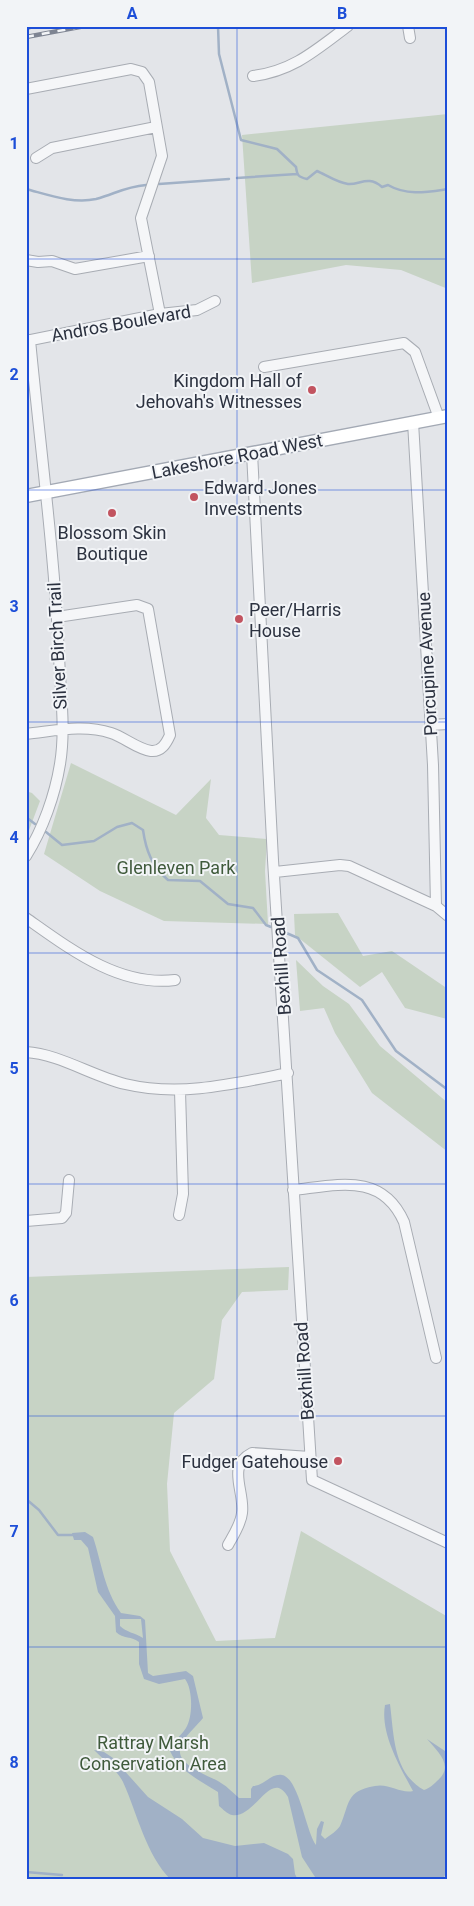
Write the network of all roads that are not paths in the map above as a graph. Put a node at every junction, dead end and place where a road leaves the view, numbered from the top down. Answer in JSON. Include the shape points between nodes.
{"nodes":[{"id":1,"x":348,"y":26,"type":"edge"},
{"id":2,"x":408,"y":26,"type":"edge"},
{"id":3,"x":410,"y":38,"type":"dead end"},
{"id":4,"x":252,"y":76,"type":"dead end"},
{"id":5,"x":26,"y":89,"type":"edge"},
{"id":6,"x":156,"y":127,"type":"junction"},
{"id":7,"x":36,"y":158,"type":"dead end"},
{"id":8,"x":149,"y":256,"type":"junction"},
{"id":9,"x":26,"y":260,"type":"edge"},
{"id":10,"x":215,"y":301,"type":"dead end"},
{"id":11,"x":160,"y":314,"type":"junction"},
{"id":12,"x":28,"y":341,"type":"edge"},
{"id":13,"x":264,"y":367,"type":"dead end"},
{"id":14,"x":443,"y":417,"type":"edge"},
{"id":15,"x":413,"y":422,"type":"junction"},
{"id":16,"x":252,"y":453,"type":"junction"},
{"id":17,"x":45,"y":493,"type":"junction"},
{"id":18,"x":26,"y":496,"type":"edge"},
{"id":19,"x":57,"y":617,"type":"junction"},
{"id":20,"x":448,"y":724,"type":"edge"},
{"id":21,"x":430,"y":726,"type":"junction"},
{"id":22,"x":62,"y":729,"type":"junction"},
{"id":23,"x":26,"y":734,"type":"edge"},
{"id":24,"x":26,"y":856,"type":"edge"},
{"id":25,"x":275,"y":872,"type":"junction"},
{"id":26,"x":436,"y":906,"type":"junction"},
{"id":27,"x":448,"y":916,"type":"edge"},
{"id":28,"x":26,"y":918,"type":"edge"},
{"id":29,"x":175,"y":980,"type":"dead end"},
{"id":30,"x":26,"y":1052,"type":"edge"},
{"id":31,"x":288,"y":1073,"type":"junction"},
{"id":32,"x":180,"y":1091,"type":"junction"},
{"id":33,"x":69,"y":1180,"type":"dead end"},
{"id":34,"x":293,"y":1190,"type":"junction"},
{"id":35,"x":179,"y":1215,"type":"dead end"},
{"id":36,"x":26,"y":1222,"type":"edge"},
{"id":37,"x":436,"y":1358,"type":"dead end"},
{"id":38,"x":310,"y":1457,"type":"junction"},
{"id":39,"x":448,"y":1543,"type":"edge"},
{"id":40,"x":228,"y":1546,"type":"dead end"}],
"edges":[{"from":1,"to":4,"type":"street","via":[[298,63]]},
{"from":2,"to":3,"type":"street"},
{"from":5,"to":6,"type":"street","via":[[136,70],[149,82]]},
{"from":6,"to":7,"type":"street","via":[[52,148]]},
{"from":6,"to":8,"type":"street","via":[[162,156],[141,218]]},
{"from":8,"to":9,"type":"street","via":[[75,269],[52,261]]},
{"from":8,"to":11,"type":"street"},
{"from":10,"to":11,"type":"street","name":"Andros Boulevard","via":[[197,310]]},
{"from":11,"to":12,"type":"street","name":"Andros Boulevard"},
{"from":12,"to":17,"type":"street","name":"Silver Birch Trail"},
{"from":13,"to":14,"type":"street","via":[[404,343],[415,352]]},
{"from":14,"to":15,"type":"main road","name":"Lakeshore Road West"},
{"from":15,"to":16,"type":"main road","name":"Lakeshore Road West"},
{"from":15,"to":21,"type":"street","name":"Porcupine Avenue"},
{"from":16,"to":17,"type":"main road","name":"Lakeshore Road West"},
{"from":16,"to":25,"type":"street","name":"Bexhill Road"},
{"from":17,"to":18,"type":"main road","name":"Lakeshore Road West"},
{"from":17,"to":19,"type":"street","name":"Silver Birch Trail"},
{"from":19,"to":22,"type":"street","name":"Silver Birch Trail"},
{"from":19,"to":22,"type":"street","via":[[137,605],[148,609],[170,735],[160,750],[151,751],[112,733],[88,728]]},
{"from":20,"to":21,"type":"street"},
{"from":21,"to":26,"type":"street","name":"Porcupine Avenue"},
{"from":22,"to":23,"type":"street"},
{"from":22,"to":24,"type":"street","name":"Silver Birch Trail","via":[[60,764],[51,798]]},
{"from":25,"to":26,"type":"street","via":[[349,866]]},
{"from":25,"to":31,"type":"street","name":"Bexhill Road"},
{"from":26,"to":27,"type":"street"},
{"from":28,"to":29,"type":"street","via":[[94,963],[131,977],[156,982]]},
{"from":30,"to":32,"type":"street","via":[[53,1058],[125,1084]]},
{"from":31,"to":32,"type":"street"},
{"from":31,"to":34,"type":"street","name":"Bexhill Road"},
{"from":32,"to":35,"type":"street","via":[[183,1194]]},
{"from":33,"to":36,"type":"street","via":[[66,1212],[62,1218]]},
{"from":34,"to":37,"type":"street","via":[[361,1185],[375,1189],[397,1207],[404,1222]]},
{"from":34,"to":38,"type":"street","name":"Bexhill Road"},
{"from":38,"to":39,"type":"street","name":"Bexhill Road","via":[[312,1480]]},
{"from":38,"to":40,"type":"street","via":[[252,1453],[244,1457],[238,1466],[242,1516]]}]}
